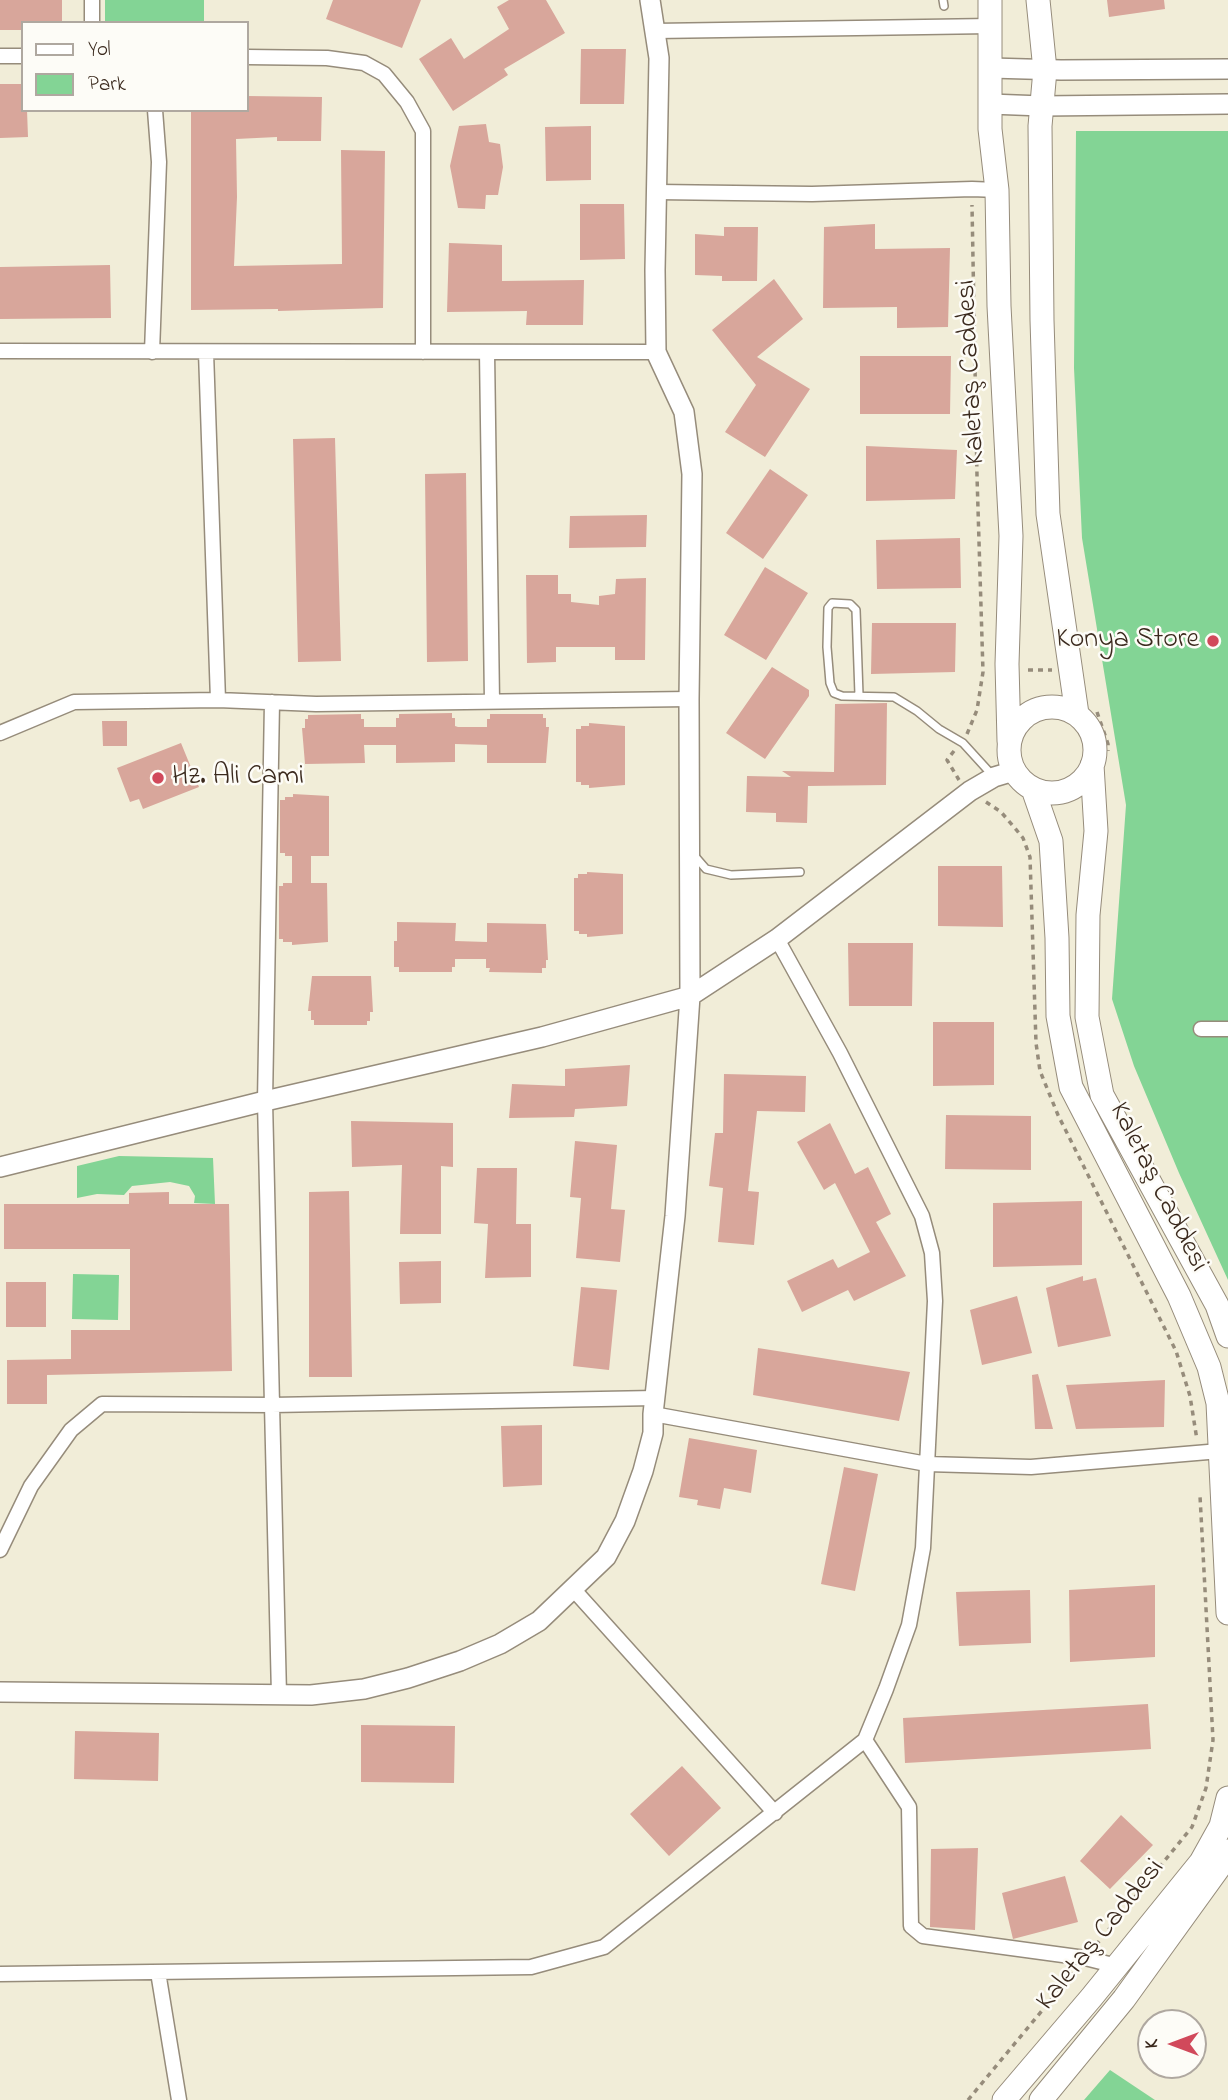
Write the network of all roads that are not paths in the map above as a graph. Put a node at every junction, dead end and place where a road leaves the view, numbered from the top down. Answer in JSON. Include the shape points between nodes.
{"nodes":[{"id":1,"x":92,"y":0,"type":"edge"},
{"id":2,"x":650,"y":0,"type":"edge"},
{"id":3,"x":990,"y":0,"type":"edge"},
{"id":4,"x":1038,"y":0,"type":"edge"},
{"id":5,"x":92,"y":21,"type":"edge"},
{"id":6,"x":991,"y":26,"type":"junction"},
{"id":7,"x":655,"y":31,"type":"junction"},
{"id":8,"x":0,"y":56,"type":"edge"},
{"id":9,"x":21,"y":56,"type":"edge"},
{"id":10,"x":248,"y":57,"type":"edge"},
{"id":11,"x":991,"y":68,"type":"junction"},
{"id":12,"x":1228,"y":69,"type":"edge"},
{"id":13,"x":1045,"y":70,"type":"junction"},
{"id":14,"x":990,"y":104,"type":"junction"},
{"id":15,"x":1228,"y":104,"type":"edge"},
{"id":16,"x":1042,"y":106,"type":"junction"},
{"id":17,"x":155,"y":112,"type":"edge"},
{"id":18,"x":997,"y":190,"type":"junction"},
{"id":19,"x":657,"y":192,"type":"junction"},
{"id":20,"x":0,"y":351,"type":"edge"},
{"id":21,"x":152,"y":352,"type":"junction"},
{"id":22,"x":206,"y":352,"type":"junction"},
{"id":23,"x":423,"y":352,"type":"junction"},
{"id":24,"x":487,"y":352,"type":"junction"},
{"id":25,"x":656,"y":352,"type":"junction"},
{"id":26,"x":859,"y":695,"type":"junction"},
{"id":27,"x":689,"y":699,"type":"junction"},
{"id":28,"x":218,"y":700,"type":"junction"},
{"id":29,"x":492,"y":701,"type":"junction"},
{"id":30,"x":272,"y":702,"type":"junction"},
{"id":31,"x":1077,"y":714,"type":"junction"},
{"id":32,"x":0,"y":733,"type":"edge"},
{"id":33,"x":1009,"y":741,"type":"junction"},
{"id":34,"x":1092,"y":765,"type":"junction"},
{"id":35,"x":1004,"y":774,"type":"junction"},
{"id":36,"x":1033,"y":789,"type":"junction"},
{"id":37,"x":690,"y":851,"type":"junction"},
{"id":38,"x":800,"y":872,"type":"dead end"},
{"id":39,"x":778,"y":939,"type":"junction"},
{"id":40,"x":691,"y":996,"type":"junction"},
{"id":41,"x":1201,"y":1029,"type":"dead end"},
{"id":42,"x":1228,"y":1029,"type":"edge"},
{"id":43,"x":265,"y":1101,"type":"junction"},
{"id":44,"x":0,"y":1167,"type":"edge"},
{"id":45,"x":1228,"y":1336,"type":"edge"},
{"id":46,"x":272,"y":1405,"type":"junction"},
{"id":47,"x":654,"y":1406,"type":"junction"},
{"id":48,"x":1210,"y":1452,"type":"junction"},
{"id":49,"x":927,"y":1464,"type":"junction"},
{"id":50,"x":0,"y":1550,"type":"edge"},
{"id":51,"x":574,"y":1590,"type":"junction"},
{"id":52,"x":1228,"y":1613,"type":"edge"},
{"id":53,"x":0,"y":1692,"type":"edge"},
{"id":54,"x":279,"y":1695,"type":"junction"},
{"id":55,"x":865,"y":1740,"type":"junction"},
{"id":56,"x":1228,"y":1798,"type":"edge"},
{"id":57,"x":775,"y":1813,"type":"junction"},
{"id":58,"x":1228,"y":1851,"type":"edge"},
{"id":59,"x":1117,"y":1966,"type":"junction"},
{"id":60,"x":158,"y":1972,"type":"junction"},
{"id":61,"x":0,"y":1974,"type":"edge"},
{"id":62,"x":179,"y":2100,"type":"edge"},
{"id":63,"x":1004,"y":2100,"type":"edge"},
{"id":64,"x":1041,"y":2100,"type":"edge"}],
"edges":[{"from":1,"to":5,"type":"street"},
{"from":2,"to":7,"type":"street"},
{"from":3,"to":6,"type":"main road","name":"Kaletaş Caddesi"},
{"from":4,"to":13,"type":"main road"},
{"from":6,"to":7,"type":"street"},
{"from":6,"to":11,"type":"main road","name":"Kaletaş Caddesi"},
{"from":7,"to":19,"type":"street","via":[[659,58]]},
{"from":8,"to":9,"type":"street"},
{"from":10,"to":23,"type":"street","via":[[364,63],[384,74],[407,102],[423,131]]},
{"from":11,"to":13,"type":"street"},
{"from":11,"to":14,"type":"main road","name":"Kaletaş Caddesi"},
{"from":12,"to":13,"type":"street"},
{"from":13,"to":16,"type":"main road"},
{"from":14,"to":16,"type":"street"},
{"from":14,"to":18,"type":"main road","name":"Kaletaş Caddesi"},
{"from":15,"to":16,"type":"street"},
{"from":16,"to":31,"type":"main road","via":[[1048,514]]},
{"from":17,"to":21,"type":"street","via":[[159,162]]},
{"from":18,"to":19,"type":"street"},
{"from":18,"to":33,"type":"main road","name":"Kaletaş Caddesi","via":[[1011,536]]},
{"from":19,"to":25,"type":"street"},
{"from":20,"to":21,"type":"street"},
{"from":21,"to":22,"type":"street"},
{"from":22,"to":23,"type":"street"},
{"from":22,"to":28,"type":"street"},
{"from":23,"to":24,"type":"street"},
{"from":24,"to":25,"type":"street"},
{"from":24,"to":29,"type":"street"},
{"from":25,"to":27,"type":"street","via":[[684,412],[692,474]]},
{"from":26,"to":26,"type":"lane","via":[[856,610],[850,604],[832,603],[828,608],[830,683],[834,694]]},
{"from":26,"to":35,"type":"lane","via":[[894,696]]},
{"from":27,"to":29,"type":"street"},
{"from":27,"to":37,"type":"street"},
{"from":28,"to":30,"type":"street"},
{"from":28,"to":32,"type":"street","via":[[74,702]]},
{"from":29,"to":30,"type":"street"},
{"from":30,"to":43,"type":"street"},
{"from":31,"to":33,"type":"main road","via":[[1050,706],[1036,709],[1014,727]]},
{"from":31,"to":34,"type":"main road","via":[[1093,737]]},
{"from":33,"to":35,"type":"main road"},
{"from":34,"to":36,"type":"main road","via":[[1085,778],[1061,793]]},
{"from":34,"to":45,"type":"main road","name":"Kaletaş Caddesi","via":[[1096,831],[1088,915],[1087,1017],[1102,1095],[1217,1305]]},
{"from":35,"to":36,"type":"main road"},
{"from":35,"to":39,"type":"street","via":[[970,791]]},
{"from":36,"to":48,"type":"main road","name":"Kaletaş Caddesi","via":[[1051,841],[1058,1016],[1071,1087],[1179,1296],[1209,1367],[1218,1403]]},
{"from":37,"to":38,"type":"lane","via":[[706,869],[731,875]]},
{"from":37,"to":40,"type":"street"},
{"from":39,"to":40,"type":"street"},
{"from":39,"to":49,"type":"street","via":[[922,1216],[932,1253],[935,1301]]},
{"from":40,"to":43,"type":"street","via":[[542,1037]]},
{"from":40,"to":47,"type":"street","via":[[675,1216]]},
{"from":41,"to":42,"type":"street"},
{"from":43,"to":44,"type":"street"},
{"from":43,"to":46,"type":"street"},
{"from":46,"to":47,"type":"street"},
{"from":46,"to":50,"type":"street","via":[[102,1404],[71,1430],[31,1486]]},
{"from":46,"to":54,"type":"street"},
{"from":47,"to":49,"type":"street"},
{"from":47,"to":51,"type":"street","via":[[653,1433],[625,1521],[606,1557]]},
{"from":48,"to":49,"type":"street","via":[[1031,1468]]},
{"from":48,"to":52,"type":"main road","name":"Kaletaş Caddesi"},
{"from":49,"to":55,"type":"street","via":[[923,1548],[909,1625]]},
{"from":51,"to":54,"type":"street","via":[[539,1621],[460,1661],[364,1689]]},
{"from":51,"to":57,"type":"street"},
{"from":53,"to":54,"type":"street"},
{"from":55,"to":57,"type":"street"},
{"from":55,"to":59,"type":"street","via":[[909,1807],[911,1926],[923,1936]]},
{"from":56,"to":59,"type":"main road","name":"Kaletaş Caddesi","via":[[1221,1826],[1201,1862]]},
{"from":57,"to":60,"type":"street","via":[[604,1947],[531,1967]]},
{"from":58,"to":64,"type":"main road","name":"Kaletaş Caddesi","via":[[1124,1999]]},
{"from":59,"to":63,"type":"main road","name":"Kaletaş Caddesi"},
{"from":60,"to":61,"type":"street"},
{"from":60,"to":62,"type":"street"}]}
